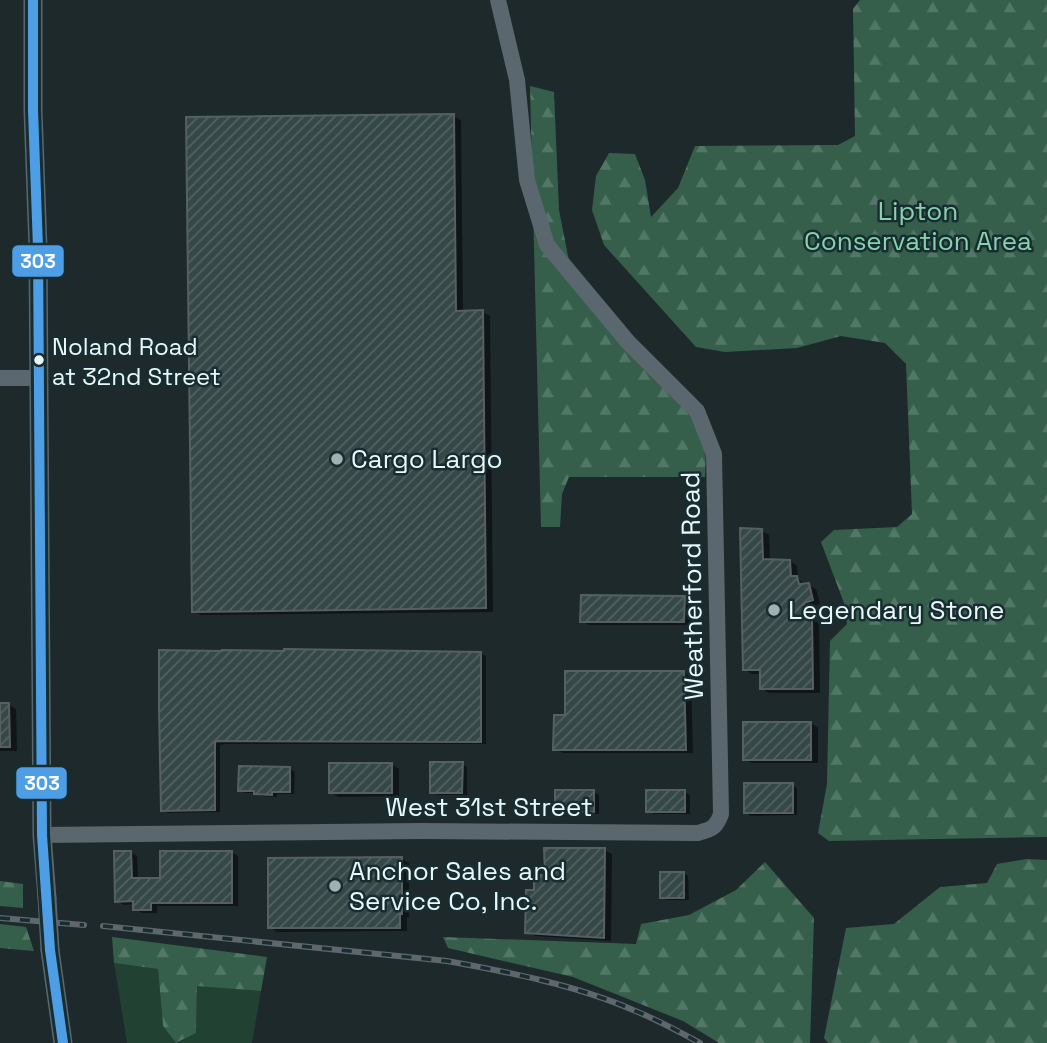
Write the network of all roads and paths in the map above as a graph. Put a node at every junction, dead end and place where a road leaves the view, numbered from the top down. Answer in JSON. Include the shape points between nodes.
{"nodes":[{"id":1,"x":33,"y":0,"type":"edge"},
{"id":2,"x":498,"y":0,"type":"edge"},
{"id":3,"x":39,"y":378,"type":"junction"},
{"id":4,"x":0,"y":379,"type":"edge"},
{"id":5,"x":720,"y":818,"type":"joint"},
{"id":6,"x":42,"y":835,"type":"junction"},
{"id":7,"x":63,"y":1043,"type":"edge"}],
"edges":[{"from":1,"to":3,"type":"main road"},
{"from":2,"to":5,"type":"street","name":"Weatherford Road","via":[[517,80],[527,180],[547,245],[628,342],[697,411],[715,454]]},
{"from":3,"to":4,"type":"street"},
{"from":3,"to":6,"type":"main road"},
{"from":5,"to":6,"type":"street","name":"West 31st Street","via":[[711,829],[698,833]]},
{"from":6,"to":7,"type":"main road","bridge":true,"via":[[50,950]]}]}
